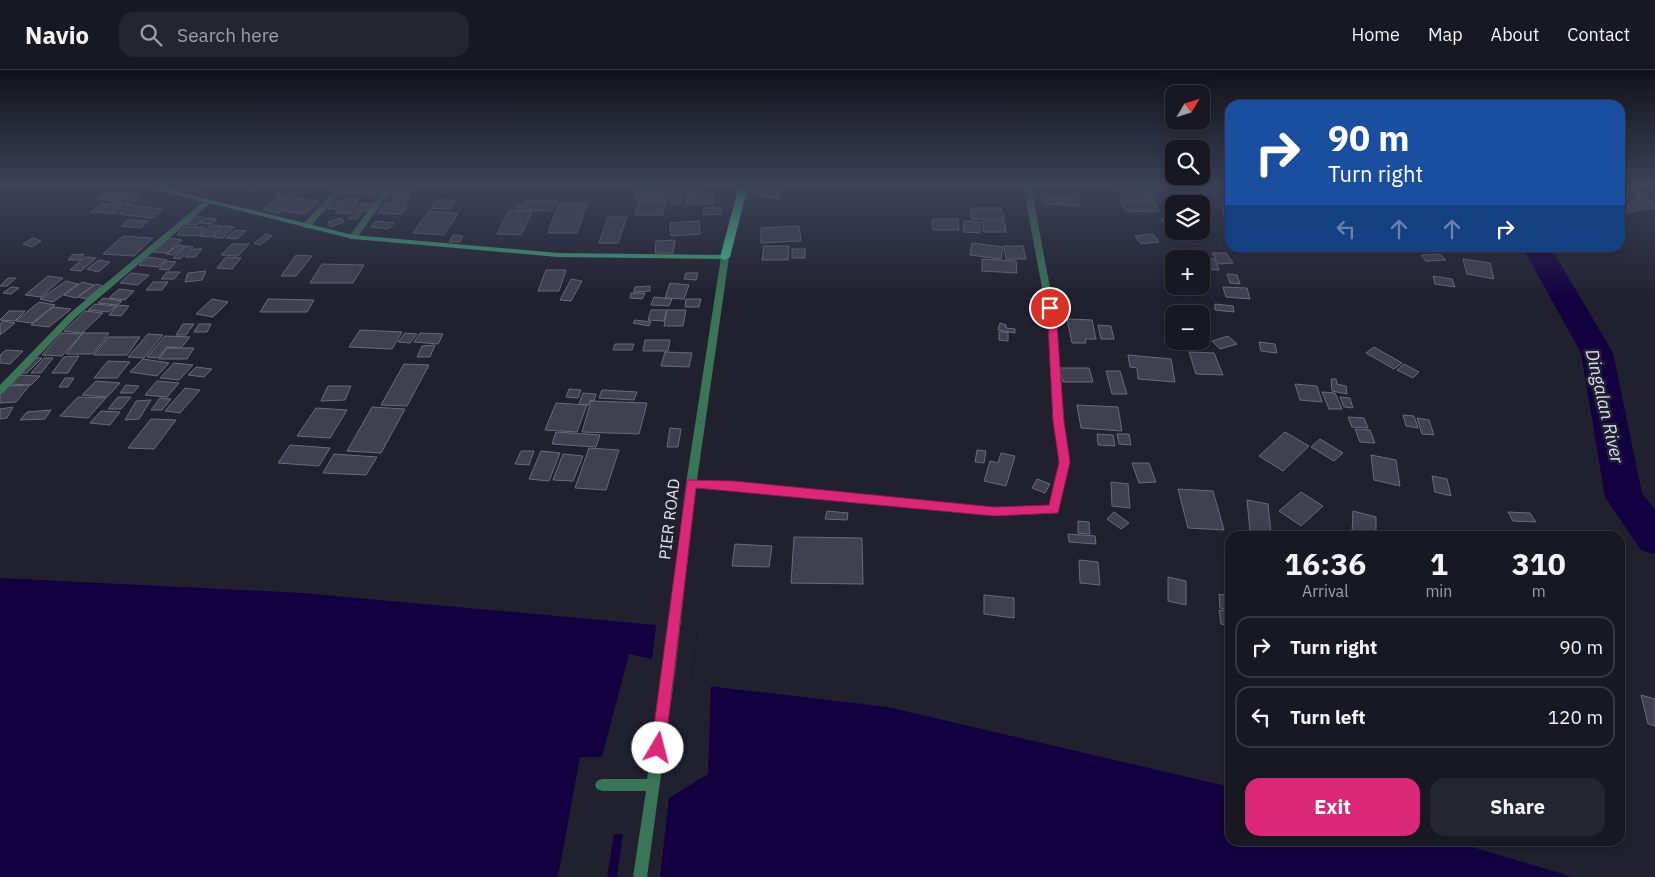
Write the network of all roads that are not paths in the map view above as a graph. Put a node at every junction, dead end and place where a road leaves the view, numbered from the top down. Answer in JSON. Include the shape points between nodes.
{"nodes":[{"id":1,"x":182,"y":224,"type":"edge"},
{"id":2,"x":296,"y":224,"type":"edge"},
{"id":3,"x":308,"y":224,"type":"edge"},
{"id":4,"x":363,"y":224,"type":"edge"},
{"id":5,"x":734,"y":224,"type":"edge"},
{"id":6,"x":1034,"y":224,"type":"edge"},
{"id":7,"x":306,"y":226,"type":"junction"},
{"id":8,"x":353,"y":237,"type":"junction"},
{"id":9,"x":725,"y":257,"type":"junction"},
{"id":10,"x":0,"y":390,"type":"edge"},
{"id":11,"x":691,"y":483,"type":"junction"},
{"id":12,"x":652,"y":785,"type":"junction"},
{"id":13,"x":602,"y":786,"type":"dead end"},
{"id":14,"x":640,"y":877,"type":"edge"}],
"edges":[{"from":1,"to":10,"type":"street","via":[[72,316]]},
{"from":2,"to":7,"type":"main road"},
{"from":3,"to":7,"type":"street"},
{"from":4,"to":8,"type":"street"},
{"from":5,"to":9,"type":"main road"},
{"from":6,"to":11,"type":"street","via":[[1053,325],[1058,421],[1065,462],[1054,510],[994,512]]},
{"from":7,"to":8,"type":"main road"},
{"from":8,"to":9,"type":"main road","via":[[558,255]]},
{"from":9,"to":11,"type":"street","name":"PIER ROAD"},
{"from":11,"to":12,"type":"street","name":"PIER ROAD","via":[[669,673]]},
{"from":12,"to":13,"type":"street"},
{"from":12,"to":14,"type":"street","name":"PIER ROAD"}]}
